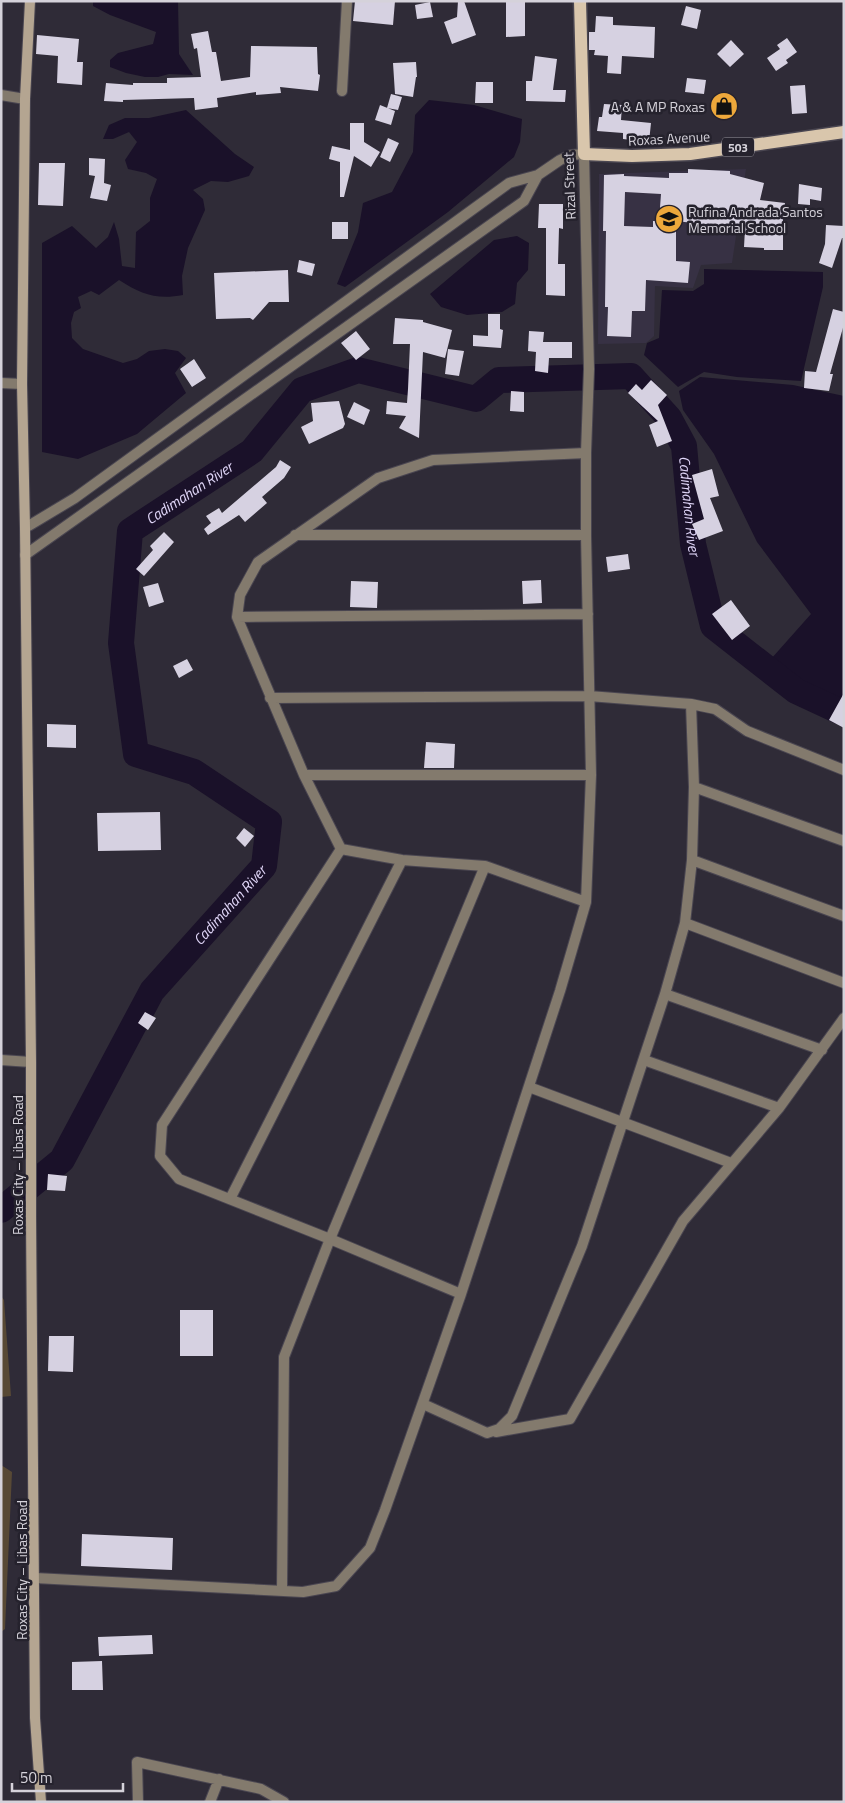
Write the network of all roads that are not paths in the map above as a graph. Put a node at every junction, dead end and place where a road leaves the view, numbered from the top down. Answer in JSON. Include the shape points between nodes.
{"nodes":[{"id":1,"x":30,"y":1,"type":"edge"},
{"id":2,"x":347,"y":1,"type":"edge"},
{"id":3,"x":580,"y":1,"type":"edge"},
{"id":4,"x":342,"y":91,"type":"dead end"},
{"id":5,"x":1,"y":95,"type":"edge"},
{"id":6,"x":25,"y":99,"type":"junction"},
{"id":7,"x":844,"y":132,"type":"edge"},
{"id":8,"x":584,"y":154,"type":"junction"},
{"id":9,"x":538,"y":175,"type":"junction"},
{"id":10,"x":1,"y":383,"type":"edge"},
{"id":11,"x":22,"y":384,"type":"junction"},
{"id":12,"x":586,"y":453,"type":"junction"},
{"id":13,"x":25,"y":528,"type":"junction"},
{"id":14,"x":295,"y":535,"type":"junction"},
{"id":15,"x":586,"y":535,"type":"junction"},
{"id":16,"x":25,"y":555,"type":"junction"},
{"id":17,"x":588,"y":614,"type":"junction"},
{"id":18,"x":237,"y":618,"type":"junction"},
{"id":19,"x":589,"y":696,"type":"junction"},
{"id":20,"x":270,"y":698,"type":"junction"},
{"id":21,"x":691,"y":704,"type":"junction"},
{"id":22,"x":844,"y":770,"type":"edge"},
{"id":23,"x":304,"y":775,"type":"junction"},
{"id":24,"x":591,"y":776,"type":"junction"},
{"id":25,"x":694,"y":787,"type":"junction"},
{"id":26,"x":844,"y":841,"type":"edge"},
{"id":27,"x":341,"y":849,"type":"junction"},
{"id":28,"x":402,"y":860,"type":"junction"},
{"id":29,"x":692,"y":860,"type":"junction"},
{"id":30,"x":485,"y":866,"type":"junction"},
{"id":31,"x":586,"y":902,"type":"junction"},
{"id":32,"x":844,"y":916,"type":"edge"},
{"id":33,"x":686,"y":923,"type":"junction"},
{"id":34,"x":844,"y":982,"type":"edge"},
{"id":35,"x":665,"y":994,"type":"junction"},
{"id":36,"x":844,"y":1018,"type":"edge"},
{"id":37,"x":822,"y":1050,"type":"junction"},
{"id":38,"x":1,"y":1060,"type":"edge"},
{"id":39,"x":644,"y":1060,"type":"junction"},
{"id":40,"x":32,"y":1062,"type":"junction"},
{"id":41,"x":529,"y":1087,"type":"junction"},
{"id":42,"x":779,"y":1108,"type":"junction"},
{"id":43,"x":622,"y":1123,"type":"junction"},
{"id":44,"x":731,"y":1163,"type":"junction"},
{"id":45,"x":230,"y":1199,"type":"junction"},
{"id":46,"x":330,"y":1239,"type":"junction"},
{"id":47,"x":461,"y":1294,"type":"junction"},
{"id":48,"x":423,"y":1404,"type":"junction"},
{"id":49,"x":487,"y":1434,"type":"junction"},
{"id":50,"x":35,"y":1578,"type":"junction"},
{"id":51,"x":282,"y":1590,"type":"junction"},
{"id":52,"x":219,"y":1779,"type":"junction"},
{"id":53,"x":41,"y":1802,"type":"edge"},
{"id":54,"x":138,"y":1802,"type":"edge"},
{"id":55,"x":210,"y":1802,"type":"edge"},
{"id":56,"x":284,"y":1802,"type":"edge"}],
"edges":[{"from":1,"to":6,"type":"main road","name":"Roxas City – Libas Road"},
{"from":2,"to":4,"type":"street"},
{"from":3,"to":8,"type":"main road","name":"Rizal Street"},
{"from":5,"to":6,"type":"street"},
{"from":6,"to":11,"type":"main road","name":"Roxas City – Libas Road"},
{"from":7,"to":8,"type":"main road","name":"Roxas Avenue","number":"503","via":[[690,154]]},
{"from":8,"to":9,"type":"street","via":[[560,160]]},
{"from":8,"to":12,"type":"street","name":"Rizal Street","via":[[589,369]]},
{"from":9,"to":13,"type":"street","via":[[509,183],[83,493]]},
{"from":9,"to":16,"type":"street","via":[[524,201]]},
{"from":10,"to":11,"type":"street"},
{"from":11,"to":13,"type":"main road","name":"Roxas City – Libas Road"},
{"from":12,"to":14,"type":"street","via":[[433,460],[378,478]]},
{"from":12,"to":15,"type":"street","name":"Rizal Street"},
{"from":13,"to":16,"type":"main road","name":"Roxas City – Libas Road"},
{"from":14,"to":15,"type":"street"},
{"from":14,"to":18,"type":"street","via":[[258,562],[240,595]]},
{"from":15,"to":17,"type":"street","name":"Rizal Street"},
{"from":16,"to":40,"type":"main road","name":"Roxas City – Libas Road"},
{"from":17,"to":18,"type":"street"},
{"from":17,"to":19,"type":"street","name":"Rizal Street"},
{"from":18,"to":20,"type":"street"},
{"from":19,"to":20,"type":"street"},
{"from":19,"to":21,"type":"street"},
{"from":19,"to":24,"type":"street","name":"Rizal Street"},
{"from":20,"to":23,"type":"street"},
{"from":21,"to":22,"type":"street","via":[[715,709],[747,731]]},
{"from":21,"to":25,"type":"street"},
{"from":23,"to":24,"type":"street"},
{"from":23,"to":27,"type":"street"},
{"from":24,"to":31,"type":"street","name":"Rizal Street"},
{"from":25,"to":26,"type":"street"},
{"from":25,"to":29,"type":"street"},
{"from":27,"to":28,"type":"street"},
{"from":27,"to":45,"type":"street","via":[[162,1125],[160,1156],[179,1179]]},
{"from":28,"to":30,"type":"street"},
{"from":28,"to":45,"type":"street"},
{"from":29,"to":32,"type":"street"},
{"from":29,"to":33,"type":"street"},
{"from":30,"to":31,"type":"street"},
{"from":30,"to":46,"type":"street"},
{"from":31,"to":41,"type":"street","name":"Rizal Street"},
{"from":33,"to":34,"type":"street"},
{"from":33,"to":35,"type":"street"},
{"from":35,"to":37,"type":"street"},
{"from":35,"to":39,"type":"street"},
{"from":36,"to":37,"type":"street"},
{"from":37,"to":42,"type":"street"},
{"from":38,"to":40,"type":"street"},
{"from":39,"to":42,"type":"street"},
{"from":39,"to":43,"type":"street"},
{"from":40,"to":50,"type":"main road","name":"Roxas City – Libas Road","via":[[30,1216]]},
{"from":41,"to":43,"type":"street"},
{"from":41,"to":47,"type":"street","name":"Rizal Street"},
{"from":42,"to":44,"type":"street"},
{"from":43,"to":44,"type":"street"},
{"from":43,"to":49,"type":"street","via":[[582,1246],[512,1416],[499,1429]]},
{"from":44,"to":49,"type":"street","via":[[683,1220],[570,1419]]},
{"from":45,"to":46,"type":"street"},
{"from":46,"to":47,"type":"street"},
{"from":46,"to":51,"type":"street","via":[[284,1357]]},
{"from":47,"to":48,"type":"street","name":"Rizal Street"},
{"from":48,"to":49,"type":"street"},
{"from":48,"to":51,"type":"street","name":"Rizal Street","via":[[370,1548],[336,1586],[303,1592]]},
{"from":50,"to":51,"type":"street","name":"Rizal Street"},
{"from":50,"to":53,"type":"main road","name":"Roxas City – Libas Road","via":[[36,1718]]},
{"from":52,"to":54,"type":"street","via":[[137,1762]]},
{"from":52,"to":55,"type":"street"},
{"from":52,"to":56,"type":"street","via":[[262,1789]]}]}
